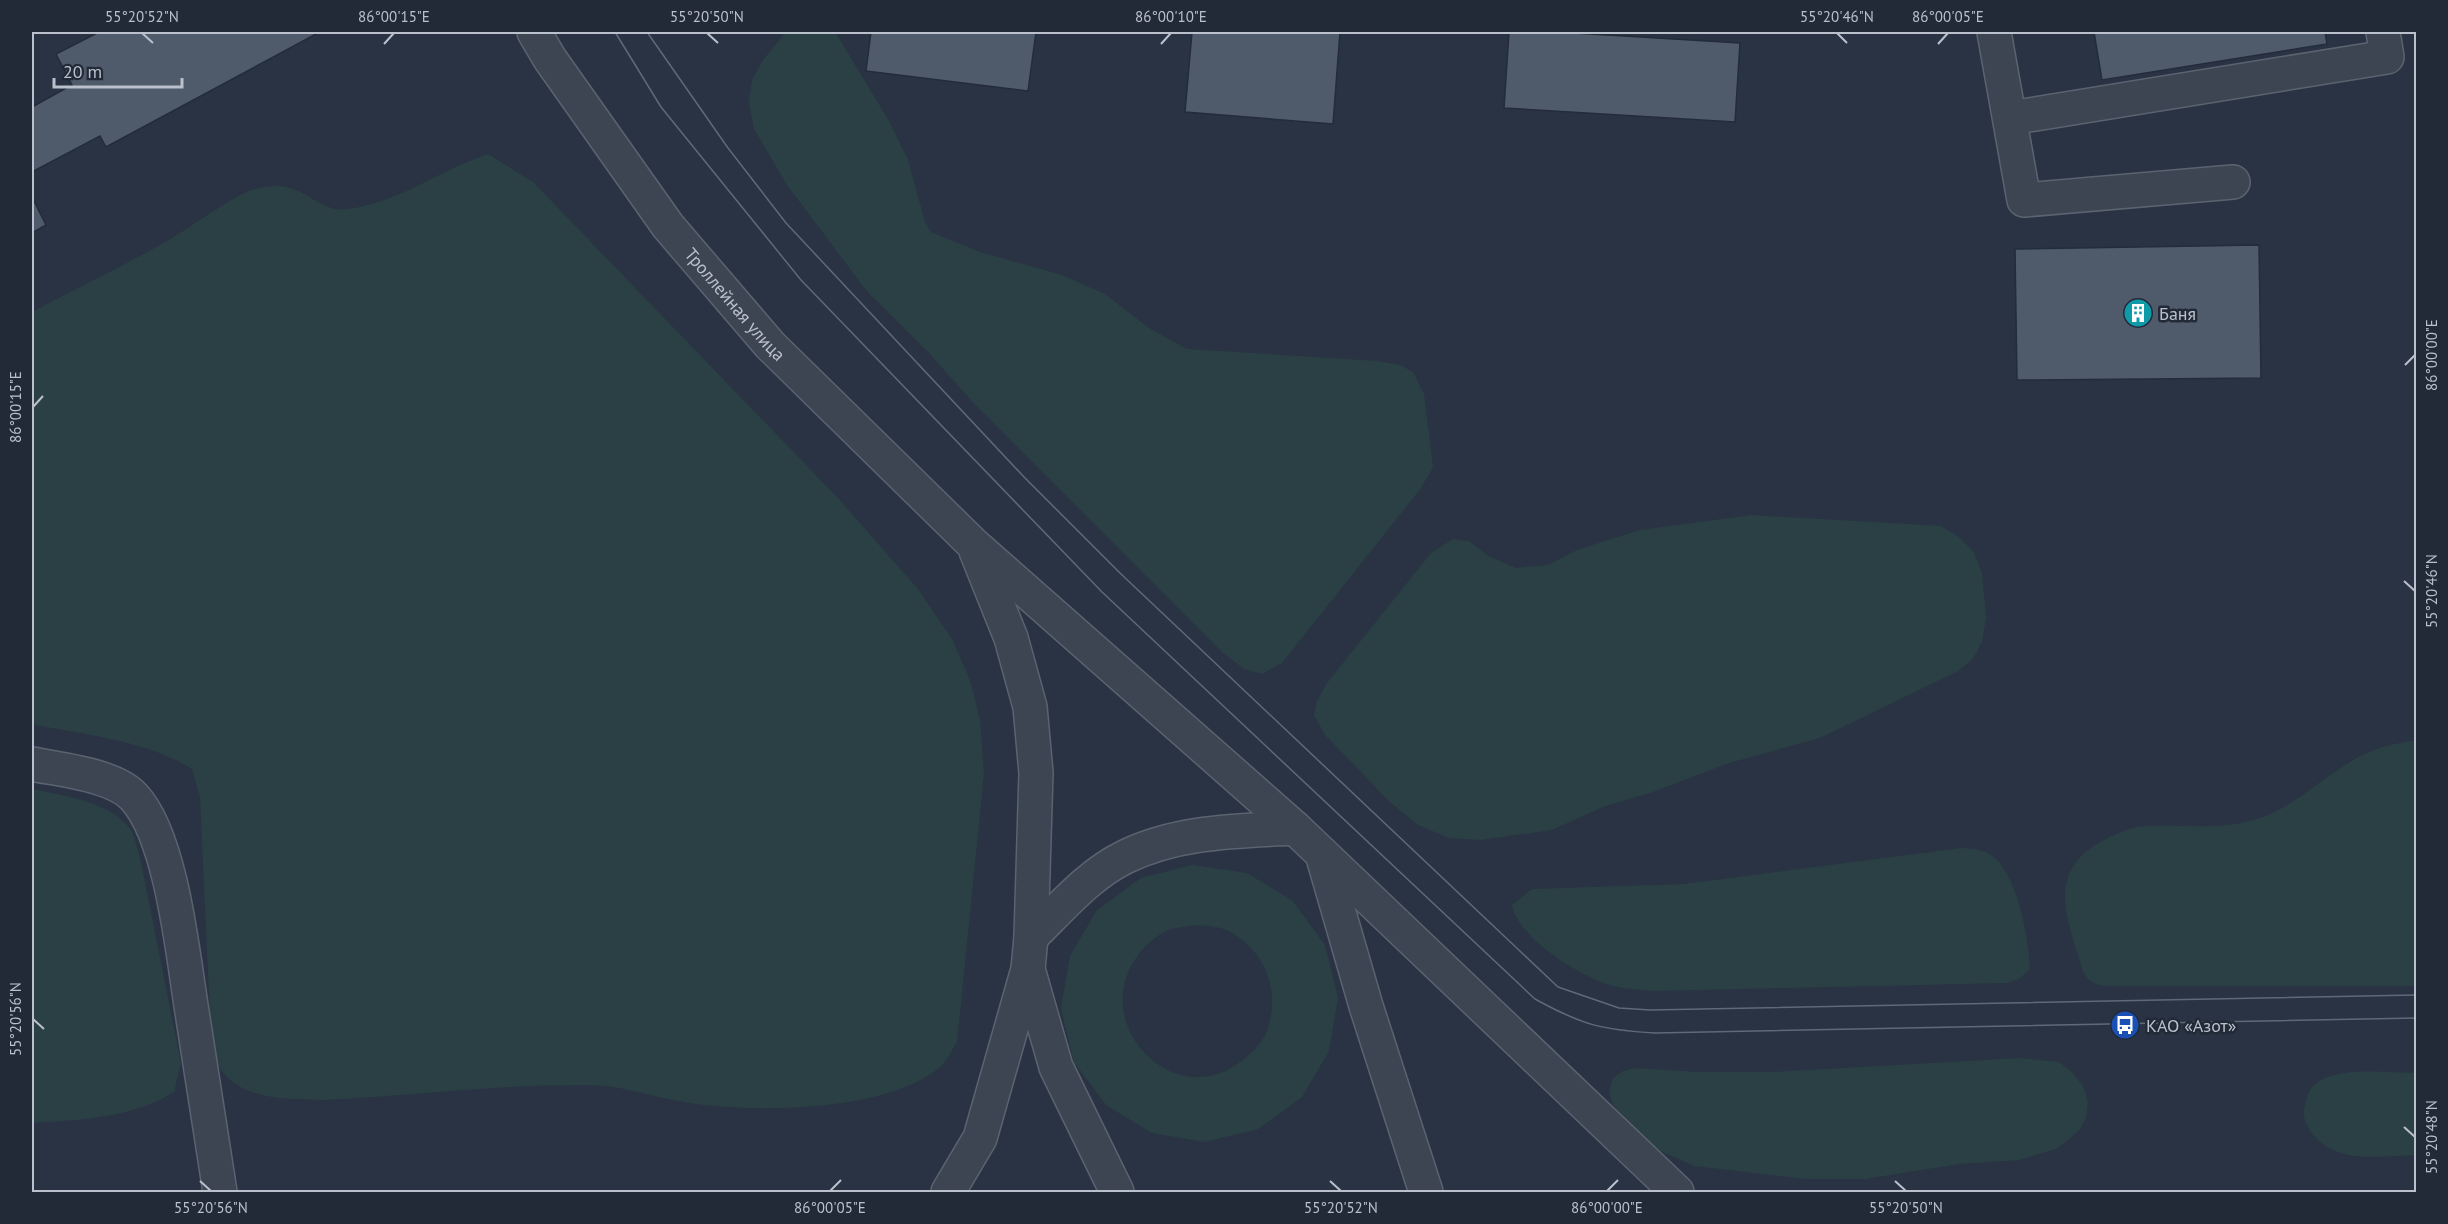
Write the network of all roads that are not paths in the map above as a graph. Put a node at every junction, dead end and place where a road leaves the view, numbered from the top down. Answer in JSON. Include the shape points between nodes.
{"nodes":[{"id":1,"x":534,"y":32,"type":"edge"},
{"id":2,"x":1994,"y":32,"type":"edge"},
{"id":3,"x":2383,"y":32,"type":"edge"},
{"id":4,"x":2010,"y":118,"type":"junction"},
{"id":5,"x":2233,"y":182,"type":"dead end"},
{"id":6,"x":973,"y":544,"type":"junction"},
{"id":7,"x":32,"y":764,"type":"edge"},
{"id":8,"x":1295,"y":828,"type":"junction"},
{"id":9,"x":1322,"y":852,"type":"junction"},
{"id":10,"x":1031,"y":937,"type":"junction"},
{"id":11,"x":1028,"y":969,"type":"junction"},
{"id":12,"x":220,"y":1192,"type":"edge"},
{"id":13,"x":948,"y":1192,"type":"edge"},
{"id":14,"x":1117,"y":1192,"type":"edge"},
{"id":15,"x":1426,"y":1192,"type":"edge"},
{"id":16,"x":1677,"y":1192,"type":"edge"}],
"edges":[{"from":1,"to":6,"type":"street","name":"Троллейная улица","via":[[668,226],[762,336]]},
{"from":2,"to":4,"type":"street"},
{"from":3,"to":4,"type":"street","via":[[2387,57]]},
{"from":4,"to":5,"type":"street","via":[[2024,200]]},
{"from":6,"to":8,"type":"street","name":"Троллейная улица"},
{"from":6,"to":10,"type":"street","via":[[1011,638],[1030,707],[1036,773]]},
{"from":7,"to":12,"type":"street","via":[[115,783],[133,796],[157,834],[177,914]]},
{"from":8,"to":9,"type":"street","name":"Троллейная улица"},
{"from":8,"to":10,"type":"street","via":[[1178,837],[1124,857],[1081,887]]},
{"from":9,"to":15,"type":"street"},
{"from":9,"to":16,"type":"street","name":"Троллейная улица"},
{"from":10,"to":11,"type":"street"},
{"from":11,"to":13,"type":"street","via":[[980,1138]]},
{"from":11,"to":14,"type":"street","via":[[1056,1067]]}]}
